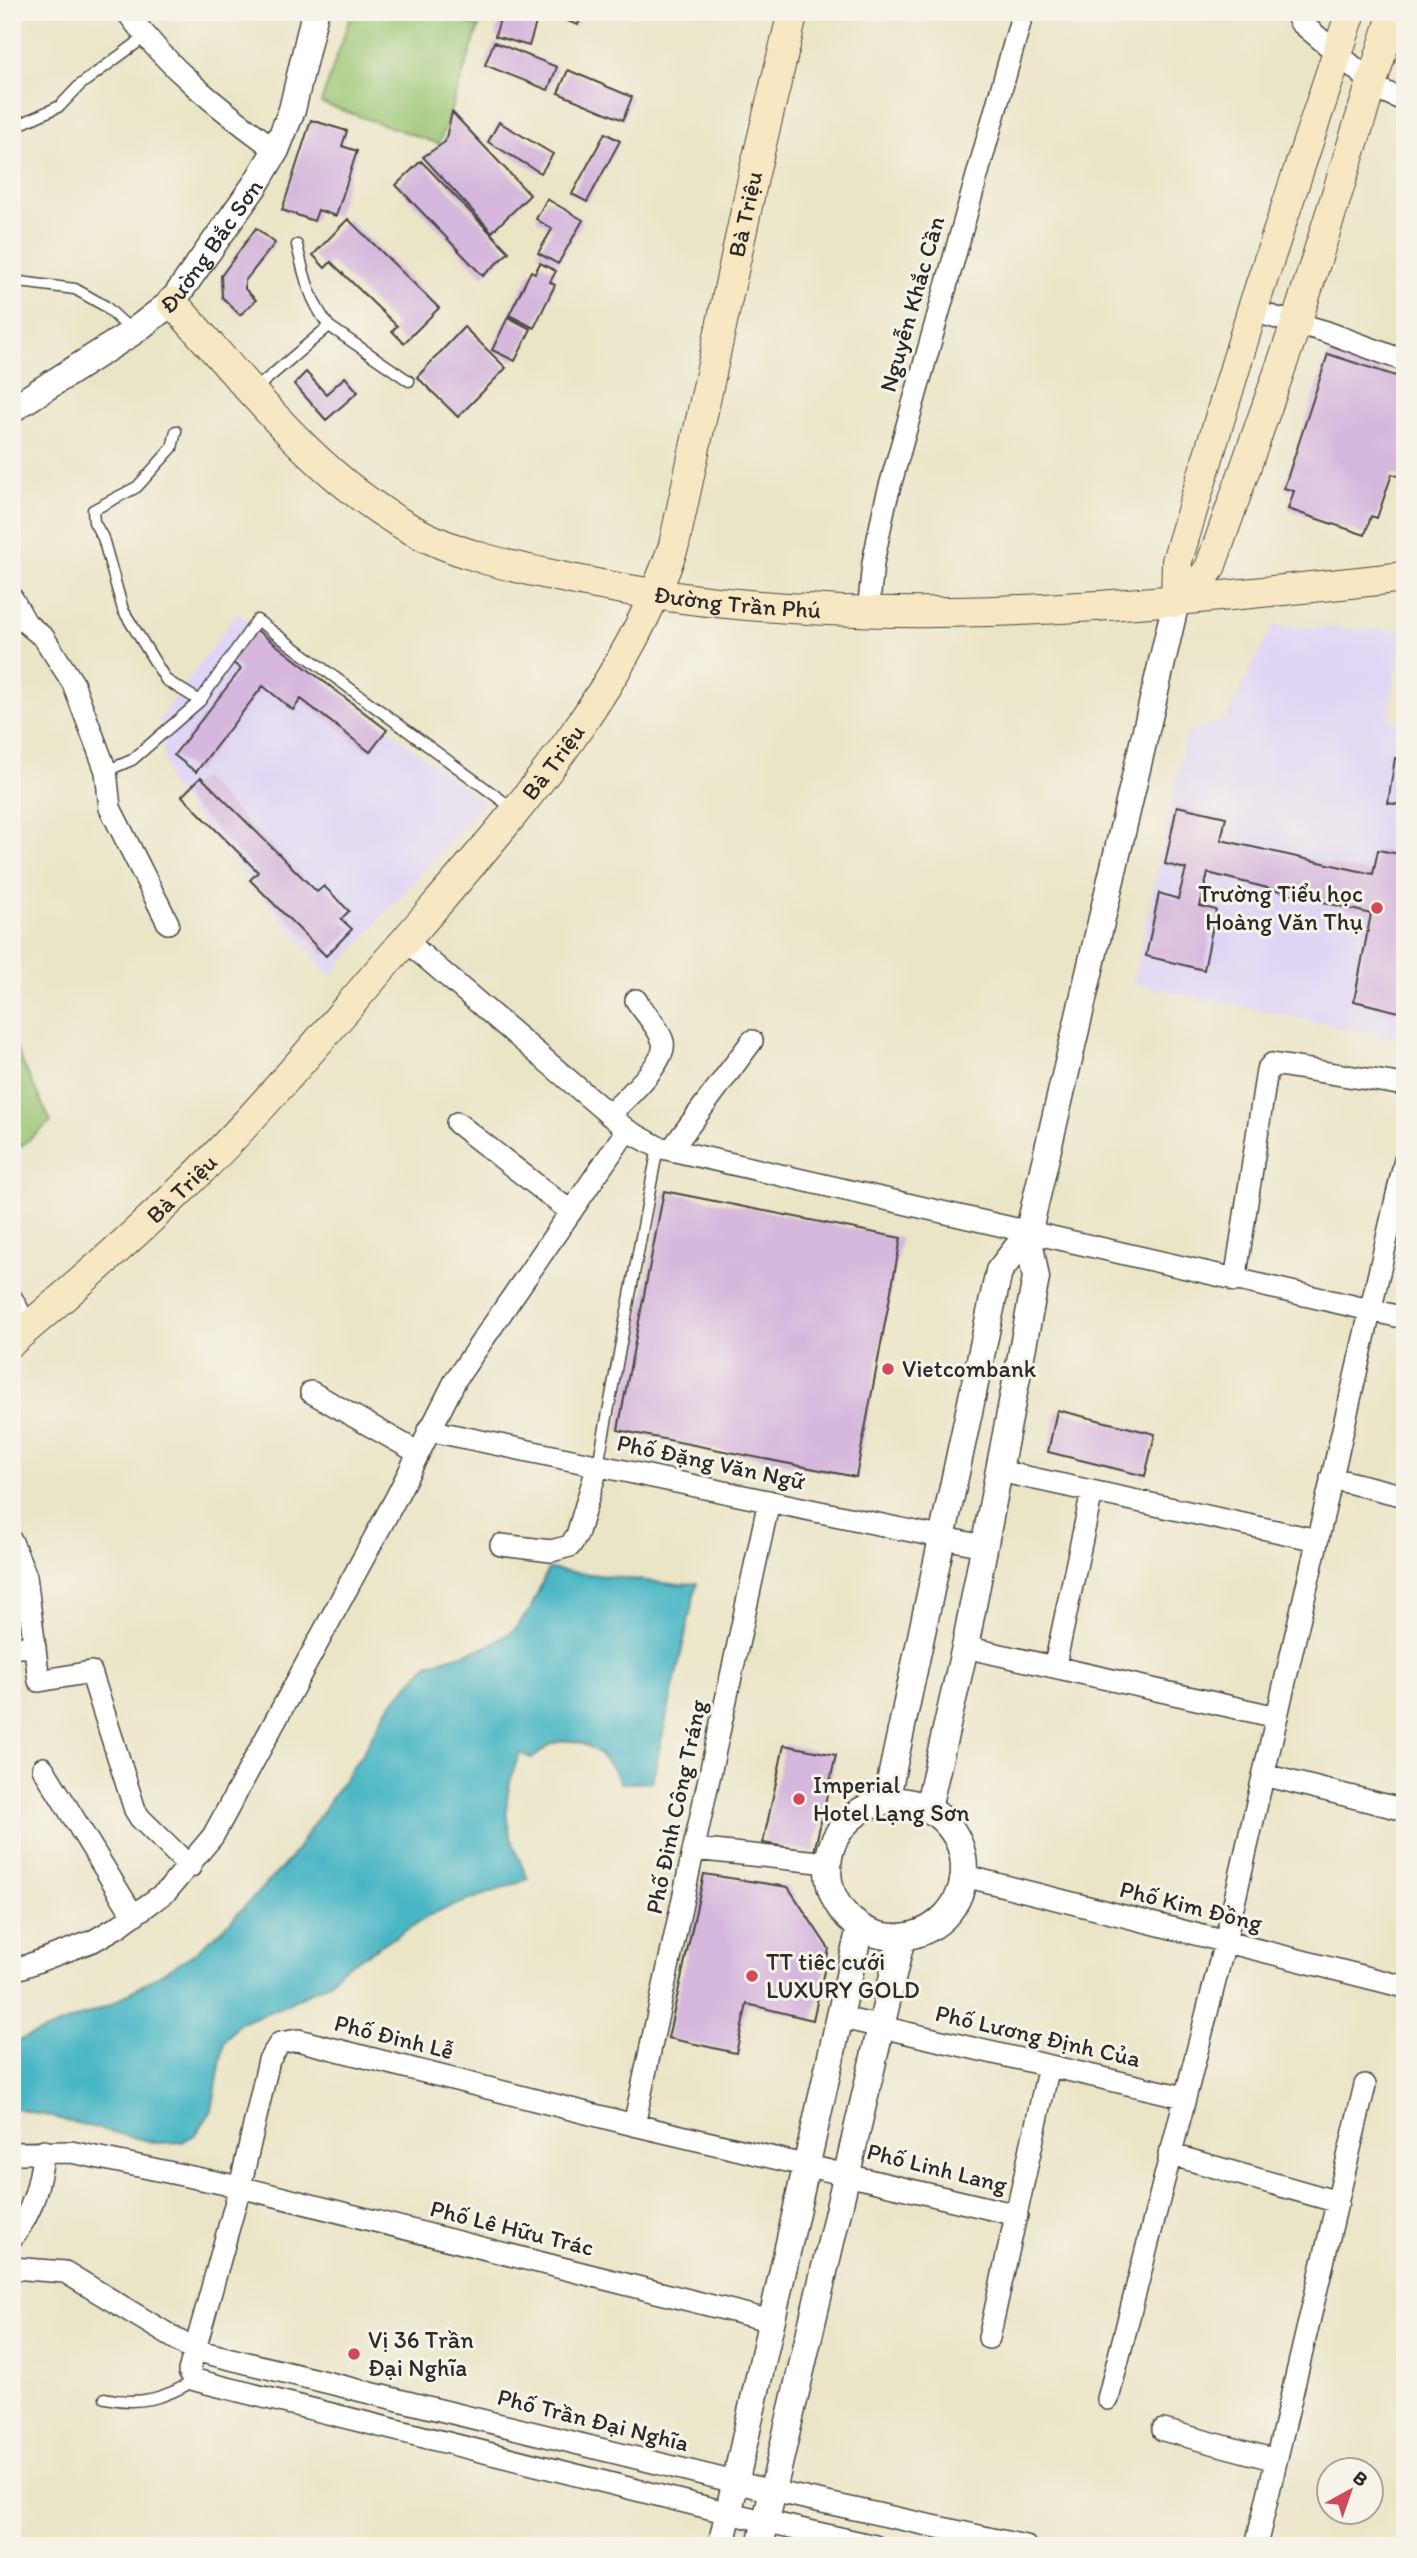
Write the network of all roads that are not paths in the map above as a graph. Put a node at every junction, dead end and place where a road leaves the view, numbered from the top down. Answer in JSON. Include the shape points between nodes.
{"nodes":[{"id":1,"x":127,"y":12,"type":"edge"},
{"id":2,"x":315,"y":12,"type":"edge"},
{"id":3,"x":793,"y":12,"type":"edge"},
{"id":4,"x":1023,"y":12,"type":"edge"},
{"id":5,"x":1294,"y":12,"type":"edge"},
{"id":6,"x":1351,"y":12,"type":"edge"},
{"id":7,"x":1394,"y":12,"type":"edge"},
{"id":8,"x":145,"y":37,"type":"junction"},
{"id":9,"x":1338,"y":54,"type":"junction"},
{"id":10,"x":1372,"y":82,"type":"junction"},
{"id":11,"x":1405,"y":101,"type":"edge"},
{"id":12,"x":12,"y":128,"type":"edge"},
{"id":13,"x":276,"y":150,"type":"junction"},
{"id":14,"x":297,"y":245,"type":"dead end"},
{"id":15,"x":12,"y":282,"type":"edge"},
{"id":16,"x":173,"y":302,"type":"junction"},
{"id":17,"x":1252,"y":311,"type":"junction"},
{"id":18,"x":1296,"y":324,"type":"junction"},
{"id":19,"x":329,"y":326,"type":"junction"},
{"id":20,"x":133,"y":331,"type":"junction"},
{"id":21,"x":1405,"y":361,"type":"edge"},
{"id":22,"x":409,"y":381,"type":"dead end"},
{"id":23,"x":253,"y":391,"type":"junction"},
{"id":24,"x":12,"y":409,"type":"edge"},
{"id":25,"x":176,"y":431,"type":"dead end"},
{"id":26,"x":1405,"y":577,"type":"edge"},
{"id":27,"x":656,"y":597,"type":"junction"},
{"id":28,"x":12,"y":598,"type":"edge"},
{"id":29,"x":1176,"y":602,"type":"junction"},
{"id":30,"x":868,"y":613,"type":"junction"},
{"id":31,"x":200,"y":701,"type":"junction"},
{"id":32,"x":106,"y":771,"type":"junction"},
{"id":33,"x":517,"y":811,"type":"junction"},
{"id":34,"x":167,"y":923,"type":"dead end"},
{"id":35,"x":405,"y":940,"type":"junction"},
{"id":36,"x":636,"y":1000,"type":"dead end"},
{"id":37,"x":752,"y":1041,"type":"dead end"},
{"id":38,"x":1405,"y":1085,"type":"edge"},
{"id":39,"x":609,"y":1115,"type":"junction"},
{"id":40,"x":457,"y":1123,"type":"dead end"},
{"id":41,"x":627,"y":1130,"type":"junction"},
{"id":42,"x":664,"y":1148,"type":"junction"},
{"id":43,"x":1405,"y":1162,"type":"edge"},
{"id":44,"x":571,"y":1212,"type":"junction"},
{"id":45,"x":1028,"y":1234,"type":"junction"},
{"id":46,"x":1235,"y":1281,"type":"junction"},
{"id":47,"x":12,"y":1299,"type":"edge"},
{"id":48,"x":1370,"y":1311,"type":"junction"},
{"id":49,"x":1405,"y":1318,"type":"edge"},
{"id":50,"x":20,"y":1335,"type":"edge"},
{"id":51,"x":974,"y":1377,"type":"junction"},
{"id":52,"x":1014,"y":1386,"type":"junction"},
{"id":53,"x":311,"y":1392,"type":"dead end"},
{"id":54,"x":428,"y":1430,"type":"junction"},
{"id":55,"x":417,"y":1451,"type":"junction"},
{"id":56,"x":598,"y":1465,"type":"junction"},
{"id":57,"x":999,"y":1471,"type":"junction"},
{"id":58,"x":1331,"y":1478,"type":"junction"},
{"id":59,"x":1092,"y":1492,"type":"junction"},
{"id":60,"x":1405,"y":1496,"type":"edge"},
{"id":61,"x":769,"y":1501,"type":"junction"},
{"id":62,"x":942,"y":1538,"type":"junction"},
{"id":63,"x":1317,"y":1540,"type":"junction"},
{"id":64,"x":12,"y":1542,"type":"edge"},
{"id":65,"x":501,"y":1545,"type":"dead end"},
{"id":66,"x":983,"y":1546,"type":"junction"},
{"id":67,"x":12,"y":1647,"type":"edge"},
{"id":68,"x":35,"y":1647,"type":"junction"},
{"id":69,"x":965,"y":1647,"type":"junction"},
{"id":70,"x":1055,"y":1665,"type":"junction"},
{"id":71,"x":1277,"y":1717,"type":"junction"},
{"id":72,"x":43,"y":1768,"type":"dead end"},
{"id":73,"x":1264,"y":1775,"type":"junction"},
{"id":74,"x":886,"y":1801,"type":"junction"},
{"id":75,"x":928,"y":1808,"type":"junction"},
{"id":76,"x":1405,"y":1810,"type":"edge"},
{"id":77,"x":694,"y":1849,"type":"junction"},
{"id":78,"x":828,"y":1863,"type":"junction"},
{"id":79,"x":190,"y":1867,"type":"junction"},
{"id":80,"x":965,"y":1875,"type":"junction"},
{"id":81,"x":133,"y":1915,"type":"junction"},
{"id":82,"x":860,"y":1927,"type":"junction"},
{"id":83,"x":902,"y":1937,"type":"junction"},
{"id":84,"x":1225,"y":1942,"type":"junction"},
{"id":85,"x":12,"y":1971,"type":"edge"},
{"id":86,"x":1405,"y":1987,"type":"edge"},
{"id":87,"x":838,"y":2017,"type":"junction"},
{"id":88,"x":879,"y":2027,"type":"junction"},
{"id":89,"x":1049,"y":2066,"type":"junction"},
{"id":90,"x":1365,"y":2085,"type":"dead end"},
{"id":91,"x":1184,"y":2097,"type":"junction"},
{"id":92,"x":634,"y":2124,"type":"junction"},
{"id":93,"x":44,"y":2151,"type":"junction"},
{"id":94,"x":12,"y":2153,"type":"edge"},
{"id":95,"x":1170,"y":2154,"type":"junction"},
{"id":96,"x":807,"y":2164,"type":"junction"},
{"id":97,"x":845,"y":2173,"type":"junction"},
{"id":98,"x":240,"y":2187,"type":"junction"},
{"id":99,"x":1338,"y":2202,"type":"junction"},
{"id":100,"x":1017,"y":2215,"type":"junction"},
{"id":101,"x":12,"y":2238,"type":"edge"},
{"id":102,"x":12,"y":2268,"type":"edge"},
{"id":103,"x":772,"y":2321,"type":"junction"},
{"id":104,"x":813,"y":2329,"type":"junction"},
{"id":105,"x":989,"y":2338,"type":"dead end"},
{"id":106,"x":194,"y":2350,"type":"junction"},
{"id":107,"x":195,"y":2380,"type":"junction"},
{"id":108,"x":105,"y":2398,"type":"dead end"},
{"id":109,"x":1108,"y":2399,"type":"dead end"},
{"id":110,"x":1163,"y":2430,"type":"dead end"},
{"id":111,"x":1276,"y":2460,"type":"junction"},
{"id":112,"x":735,"y":2482,"type":"junction"},
{"id":113,"x":772,"y":2491,"type":"junction"},
{"id":114,"x":729,"y":2514,"type":"junction"},
{"id":115,"x":763,"y":2534,"type":"edge"},
{"id":116,"x":947,"y":2537,"type":"edge"},
{"id":117,"x":721,"y":2546,"type":"edge"},
{"id":118,"x":875,"y":2546,"type":"edge"},
{"id":119,"x":1025,"y":2546,"type":"edge"},
{"id":120,"x":1255,"y":2546,"type":"edge"}],
"edges":[{"from":1,"to":8,"type":"street"},
{"from":2,"to":13,"type":"street","name":"Đường Bắc Sơn","via":[[292,110]]},
{"from":3,"to":27,"type":"main road","name":"Bà Triệu","via":[[674,545]]},
{"from":4,"to":30,"type":"street","name":"Nguyễn Khắc Cần","via":[[885,504]]},
{"from":5,"to":9,"type":"street"},
{"from":6,"to":9,"type":"main road"},
{"from":7,"to":10,"type":"main road"},
{"from":8,"to":12,"type":"lane","via":[[80,85],[60,106]]},
{"from":8,"to":13,"type":"street","via":[[191,86]]},
{"from":9,"to":10,"type":"street"},
{"from":9,"to":17,"type":"main road"},
{"from":10,"to":11,"type":"street"},
{"from":10,"to":18,"type":"main road"},
{"from":13,"to":16,"type":"street","name":"Đường Bắc Sơn"},
{"from":14,"to":19,"type":"lane","via":[[305,284]]},
{"from":15,"to":20,"type":"lane","via":[[75,289],[105,306]]},
{"from":16,"to":20,"type":"street","name":"Đường Bắc Sơn"},
{"from":16,"to":23,"type":"main road","name":"Đường Trần Phú"},
{"from":17,"to":18,"type":"street"},
{"from":17,"to":29,"type":"main road","via":[[1177,561]]},
{"from":18,"to":21,"type":"street"},
{"from":18,"to":29,"type":"main road","via":[[1210,568],[1195,588]]},
{"from":19,"to":22,"type":"lane"},
{"from":19,"to":23,"type":"lane"},
{"from":20,"to":24,"type":"street","name":"Đường Bắc Sơn"},
{"from":23,"to":27,"type":"main road","name":"Đường Trần Phú","via":[[314,456],[410,529],[493,562]]},
{"from":25,"to":31,"type":"lane","via":[[172,448],[137,487],[93,510],[94,522],[103,538],[123,610],[166,680]]},
{"from":26,"to":29,"type":"main road","name":"Đường Trần Phú"},
{"from":27,"to":30,"type":"main road","name":"Đường Trần Phú"},
{"from":27,"to":33,"type":"main road","name":"Bà Triệu","via":[[598,697]]},
{"from":28,"to":32,"type":"street","via":[[73,683]]},
{"from":29,"to":30,"type":"main road","name":"Đường Trần Phú"},
{"from":29,"to":45,"type":"street"},
{"from":31,"to":32,"type":"lane","via":[[132,760]]},
{"from":31,"to":33,"type":"lane","via":[[257,620]]},
{"from":32,"to":34,"type":"street","via":[[110,808]]},
{"from":33,"to":35,"type":"main road","name":"Bà Triệu"},
{"from":35,"to":39,"type":"street"},
{"from":35,"to":50,"type":"main road","name":"Bà Triệu","via":[[183,1188]]},
{"from":36,"to":39,"type":"street","via":[[664,1050],[658,1063]]},
{"from":37,"to":42,"type":"street"},
{"from":38,"to":46,"type":"street","via":[[1272,1064],[1267,1070]]},
{"from":39,"to":41,"type":"street"},
{"from":40,"to":44,"type":"street"},
{"from":41,"to":42,"type":"street"},
{"from":41,"to":44,"type":"street"},
{"from":42,"to":45,"type":"street"},
{"from":42,"to":56,"type":"lane"},
{"from":43,"to":48,"type":"street"},
{"from":44,"to":54,"type":"street","via":[[456,1379]]},
{"from":45,"to":46,"type":"street"},
{"from":45,"to":51,"type":"street","via":[[999,1271]]},
{"from":45,"to":52,"type":"street","via":[[1036,1278]]},
{"from":46,"to":48,"type":"street"},
{"from":47,"to":50,"type":"street"},
{"from":48,"to":49,"type":"street"},
{"from":48,"to":58,"type":"street"},
{"from":51,"to":52,"type":"street"},
{"from":51,"to":62,"type":"street"},
{"from":52,"to":57,"type":"street"},
{"from":53,"to":55,"type":"street"},
{"from":54,"to":55,"type":"street"},
{"from":54,"to":56,"type":"street","name":"Phố Đặng Văn Ngữ"},
{"from":55,"to":79,"type":"street","via":[[227,1814]]},
{"from":56,"to":61,"type":"street","name":"Phố Đặng Văn Ngữ"},
{"from":56,"to":65,"type":"street","via":[[570,1546],[551,1551]]},
{"from":57,"to":59,"type":"street"},
{"from":57,"to":66,"type":"street"},
{"from":58,"to":60,"type":"street"},
{"from":58,"to":63,"type":"street"},
{"from":59,"to":63,"type":"street"},
{"from":59,"to":70,"type":"street"},
{"from":61,"to":62,"type":"street","name":"Phố Đặng Văn Ngữ"},
{"from":61,"to":77,"type":"street","name":"Phố Đinh Công Tráng"},
{"from":62,"to":66,"type":"street","name":"Phố Đặng Văn Ngữ"},
{"from":62,"to":74,"type":"street"},
{"from":63,"to":71,"type":"street"},
{"from":64,"to":68,"type":"street","via":[[26,1576]]},
{"from":66,"to":69,"type":"street"},
{"from":67,"to":68,"type":"street"},
{"from":68,"to":79,"type":"street","via":[[39,1681],[91,1672],[135,1810]]},
{"from":69,"to":70,"type":"street"},
{"from":69,"to":75,"type":"street"},
{"from":70,"to":71,"type":"street"},
{"from":71,"to":73,"type":"street"},
{"from":72,"to":81,"type":"street"},
{"from":73,"to":76,"type":"street"},
{"from":73,"to":84,"type":"street"},
{"from":74,"to":75,"type":"street","via":[[908,1801]]},
{"from":74,"to":78,"type":"street","via":[[864,1808],[846,1822],[833,1841]]},
{"from":75,"to":80,"type":"street","via":[[957,1836]]},
{"from":77,"to":78,"type":"street"},
{"from":77,"to":92,"type":"street","name":"Phố Đinh Công Tráng"},
{"from":78,"to":82,"type":"street","via":[[835,1899]]},
{"from":79,"to":81,"type":"street","via":[[167,1891]]},
{"from":80,"to":83,"type":"street","via":[[951,1910],[937,1924]]},
{"from":80,"to":84,"type":"street","name":"Phố Kim Đồng"},
{"from":81,"to":85,"type":"street","via":[[93,1941]]},
{"from":82,"to":83,"type":"street"},
{"from":82,"to":87,"type":"street"},
{"from":83,"to":88,"type":"street"},
{"from":84,"to":86,"type":"street","name":"Phố Kim Đồng"},
{"from":84,"to":91,"type":"street"},
{"from":87,"to":88,"type":"street","name":"Phố Lương Định Của"},
{"from":87,"to":96,"type":"street"},
{"from":88,"to":89,"type":"street","name":"Phố Lương Định Của"},
{"from":88,"to":97,"type":"street"},
{"from":89,"to":91,"type":"street","name":"Phố Lương Định Của"},
{"from":89,"to":100,"type":"street","name":"Phố Linh Lang"},
{"from":90,"to":99,"type":"street"},
{"from":91,"to":95,"type":"street"},
{"from":92,"to":96,"type":"street","name":"Phố Đinh Lễ"},
{"from":92,"to":98,"type":"street","name":"Phố Đinh Lễ","via":[[298,2040],[280,2043],[269,2060]]},
{"from":93,"to":94,"type":"street","name":"Phố Lê Hữu Trác"},
{"from":93,"to":98,"type":"street","name":"Phố Lê Hữu Trác","via":[[71,2152]]},
{"from":93,"to":101,"type":"street","via":[[38,2192]]},
{"from":95,"to":99,"type":"street"},
{"from":95,"to":109,"type":"street"},
{"from":96,"to":97,"type":"street","name":"Phố Linh Lang"},
{"from":96,"to":103,"type":"street"},
{"from":97,"to":100,"type":"street","name":"Phố Linh Lang"},
{"from":97,"to":104,"type":"street"},
{"from":98,"to":103,"type":"street","name":"Phố Lê Hữu Trác"},
{"from":98,"to":106,"type":"street","name":"Phố Đinh Lễ"},
{"from":99,"to":111,"type":"street"},
{"from":100,"to":105,"type":"street","name":"Phố Linh Lang"},
{"from":102,"to":106,"type":"street","name":"Phố Trần Đại Nghĩa","via":[[65,2272]]},
{"from":103,"to":104,"type":"street"},
{"from":103,"to":112,"type":"street"},
{"from":104,"to":113,"type":"street"},
{"from":106,"to":107,"type":"street","name":"Phố Đinh Lễ","via":[[189,2371]]},
{"from":106,"to":112,"type":"street","name":"Phố Trần Đại Nghĩa"},
{"from":107,"to":108,"type":"lane","via":[[163,2398],[120,2402]]},
{"from":107,"to":114,"type":"street"},
{"from":110,"to":111,"type":"street"},
{"from":111,"to":120,"type":"street"},
{"from":112,"to":113,"type":"street","name":"Phố Trần Đại Nghĩa"},
{"from":112,"to":114,"type":"street"},
{"from":113,"to":115,"type":"street"},
{"from":113,"to":116,"type":"street","name":"Phố Trần Đại Nghĩa"},
{"from":114,"to":115,"type":"street"},
{"from":114,"to":117,"type":"street"},
{"from":115,"to":118,"type":"street"},
{"from":116,"to":119,"type":"street","name":"Phố Trần Đại Nghĩa"}]}
